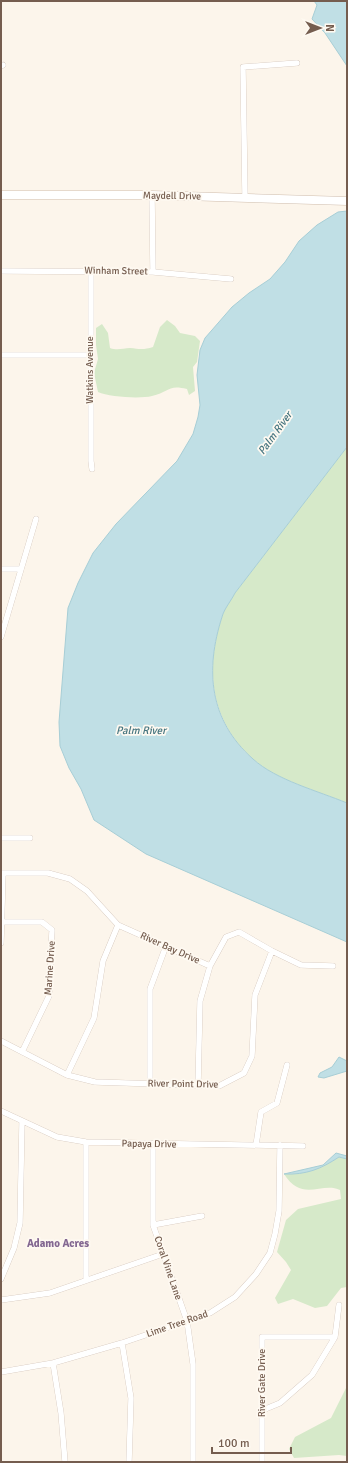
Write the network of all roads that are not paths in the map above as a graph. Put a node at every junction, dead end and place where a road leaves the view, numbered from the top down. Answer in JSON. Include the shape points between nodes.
{"nodes":[{"id":1,"x":297,"y":63,"type":"dead end"},
{"id":2,"x":1,"y":195,"type":"edge"},
{"id":3,"x":152,"y":195,"type":"junction"},
{"id":4,"x":245,"y":197,"type":"junction"},
{"id":5,"x":345,"y":201,"type":"edge"},
{"id":6,"x":1,"y":271,"type":"edge"},
{"id":7,"x":91,"y":271,"type":"junction"},
{"id":8,"x":153,"y":272,"type":"junction"},
{"id":9,"x":231,"y":279,"type":"dead end"},
{"id":10,"x":1,"y":355,"type":"edge"},
{"id":11,"x":90,"y":355,"type":"junction"},
{"id":12,"x":92,"y":469,"type":"dead end"},
{"id":13,"x":36,"y":519,"type":"dead end"},
{"id":14,"x":1,"y":569,"type":"edge"},
{"id":15,"x":20,"y":569,"type":"junction"},
{"id":16,"x":1,"y":637,"type":"edge"},
{"id":17,"x":1,"y":838,"type":"edge"},
{"id":18,"x":30,"y":838,"type":"dead end"},
{"id":19,"x":2,"y":873,"type":"edge"},
{"id":20,"x":2,"y":922,"type":"junction"},
{"id":21,"x":118,"y":925,"type":"junction"},
{"id":22,"x":1,"y":943,"type":"edge"},
{"id":23,"x":166,"y":946,"type":"junction"},
{"id":24,"x":272,"y":951,"type":"junction"},
{"id":25,"x":210,"y":966,"type":"junction"},
{"id":26,"x":333,"y":966,"type":"dead end"},
{"id":27,"x":1,"y":1042,"type":"edge"},
{"id":28,"x":22,"y":1052,"type":"junction"},
{"id":29,"x":287,"y":1065,"type":"dead end"},
{"id":30,"x":67,"y":1075,"type":"junction"},
{"id":31,"x":150,"y":1084,"type":"junction"},
{"id":32,"x":198,"y":1086,"type":"junction"},
{"id":33,"x":1,"y":1111,"type":"edge"},
{"id":34,"x":22,"y":1122,"type":"junction"},
{"id":35,"x":86,"y":1142,"type":"junction"},
{"id":36,"x":153,"y":1145,"type":"junction"},
{"id":37,"x":256,"y":1145,"type":"junction"},
{"id":38,"x":280,"y":1145,"type":"junction"},
{"id":39,"x":303,"y":1146,"type":"dead end"},
{"id":40,"x":202,"y":1216,"type":"dead end"},
{"id":41,"x":153,"y":1224,"type":"junction"},
{"id":42,"x":163,"y":1254,"type":"junction"},
{"id":43,"x":1,"y":1279,"type":"edge"},
{"id":44,"x":86,"y":1280,"type":"junction"},
{"id":45,"x":1,"y":1300,"type":"edge"},
{"id":46,"x":339,"y":1306,"type":"dead end"},
{"id":47,"x":187,"y":1321,"type":"junction"},
{"id":48,"x":335,"y":1337,"type":"junction"},
{"id":49,"x":122,"y":1343,"type":"junction"},
{"id":50,"x":53,"y":1363,"type":"junction"},
{"id":51,"x":1,"y":1372,"type":"edge"},
{"id":52,"x":263,"y":1410,"type":"junction"},
{"id":53,"x":65,"y":1462,"type":"edge"},
{"id":54,"x":129,"y":1462,"type":"edge"},
{"id":55,"x":193,"y":1462,"type":"edge"},
{"id":56,"x":262,"y":1462,"type":"edge"}],
"edges":[{"from":1,"to":4,"type":"street","via":[[243,67]]},
{"from":2,"to":3,"type":"street","name":"Maydell Drive"},
{"from":3,"to":4,"type":"street","name":"Maydell Drive"},
{"from":3,"to":8,"type":"street"},
{"from":4,"to":5,"type":"street","name":"Maydell Drive"},
{"from":6,"to":7,"type":"street","name":"Winham Street"},
{"from":7,"to":8,"type":"street","name":"Winham Street"},
{"from":7,"to":11,"type":"street","name":"Watkins Avenue"},
{"from":8,"to":9,"type":"street","name":"Winham Street"},
{"from":10,"to":11,"type":"street"},
{"from":11,"to":12,"type":"street","name":"Watkins Avenue"},
{"from":13,"to":15,"type":"street"},
{"from":14,"to":15,"type":"street"},
{"from":15,"to":16,"type":"street"},
{"from":17,"to":18,"type":"street"},
{"from":19,"to":20,"type":"street"},
{"from":19,"to":21,"type":"street","name":"River Bay Drive","via":[[48,873],[70,879],[87,891]]},
{"from":20,"to":22,"type":"street"},
{"from":20,"to":28,"type":"street","name":"Marine Drive","via":[[42,922],[52,930],[49,996]]},
{"from":21,"to":23,"type":"street","name":"River Bay Drive"},
{"from":21,"to":30,"type":"street","via":[[103,961],[94,1018]]},
{"from":23,"to":25,"type":"street","name":"River Bay Drive"},
{"from":23,"to":31,"type":"street","via":[[150,989]]},
{"from":24,"to":25,"type":"street","name":"River Bay Drive","via":[[239,932],[226,937]]},
{"from":24,"to":26,"type":"street","name":"River Bay Drive","via":[[301,965]]},
{"from":24,"to":32,"type":"street","name":"River Point Drive","via":[[255,995],[252,1056],[244,1072],[219,1086]]},
{"from":25,"to":32,"type":"street","via":[[200,1001]]},
{"from":27,"to":28,"type":"street","name":"River Point Drive"},
{"from":28,"to":30,"type":"street","name":"River Point Drive"},
{"from":29,"to":37,"type":"street","via":[[277,1103],[261,1112]]},
{"from":30,"to":31,"type":"street","name":"River Point Drive","via":[[95,1082]]},
{"from":31,"to":32,"type":"street","name":"River Point Drive"},
{"from":33,"to":34,"type":"street","name":"Papaya Drive"},
{"from":34,"to":35,"type":"street","name":"Papaya Drive","via":[[57,1137]]},
{"from":34,"to":43,"type":"street","via":[[20,1222],[14,1248]]},
{"from":35,"to":36,"type":"street","name":"Papaya Drive"},
{"from":35,"to":44,"type":"street"},
{"from":36,"to":37,"type":"street","name":"Papaya Drive"},
{"from":36,"to":41,"type":"street","name":"Coral Vine Lane"},
{"from":37,"to":38,"type":"street","name":"Papaya Drive"},
{"from":38,"to":39,"type":"street","name":"Papaya Drive"},
{"from":38,"to":47,"type":"street","name":"Lime Tree Road","via":[[279,1211],[270,1253],[256,1274],[235,1297],[210,1313]]},
{"from":40,"to":41,"type":"street"},
{"from":41,"to":42,"type":"street","name":"Coral Vine Lane"},
{"from":42,"to":44,"type":"street"},
{"from":42,"to":47,"type":"street","name":"Coral Vine Lane"},
{"from":44,"to":45,"type":"street","via":[[50,1294]]},
{"from":46,"to":48,"type":"street"},
{"from":47,"to":49,"type":"street","name":"Lime Tree Road"},
{"from":47,"to":55,"type":"street","name":"Coral Vine Lane","via":[[193,1364]]},
{"from":48,"to":52,"type":"street","via":[[312,1375],[280,1403]]},
{"from":48,"to":52,"type":"street","name":"River Gate Drive","via":[[262,1337]]},
{"from":49,"to":50,"type":"street","name":"Lime Tree Road"},
{"from":49,"to":54,"type":"street","via":[[131,1398]]},
{"from":50,"to":51,"type":"street","name":"Lime Tree Road"},
{"from":50,"to":53,"type":"street"},
{"from":52,"to":56,"type":"street","name":"River Gate Drive"}]}
